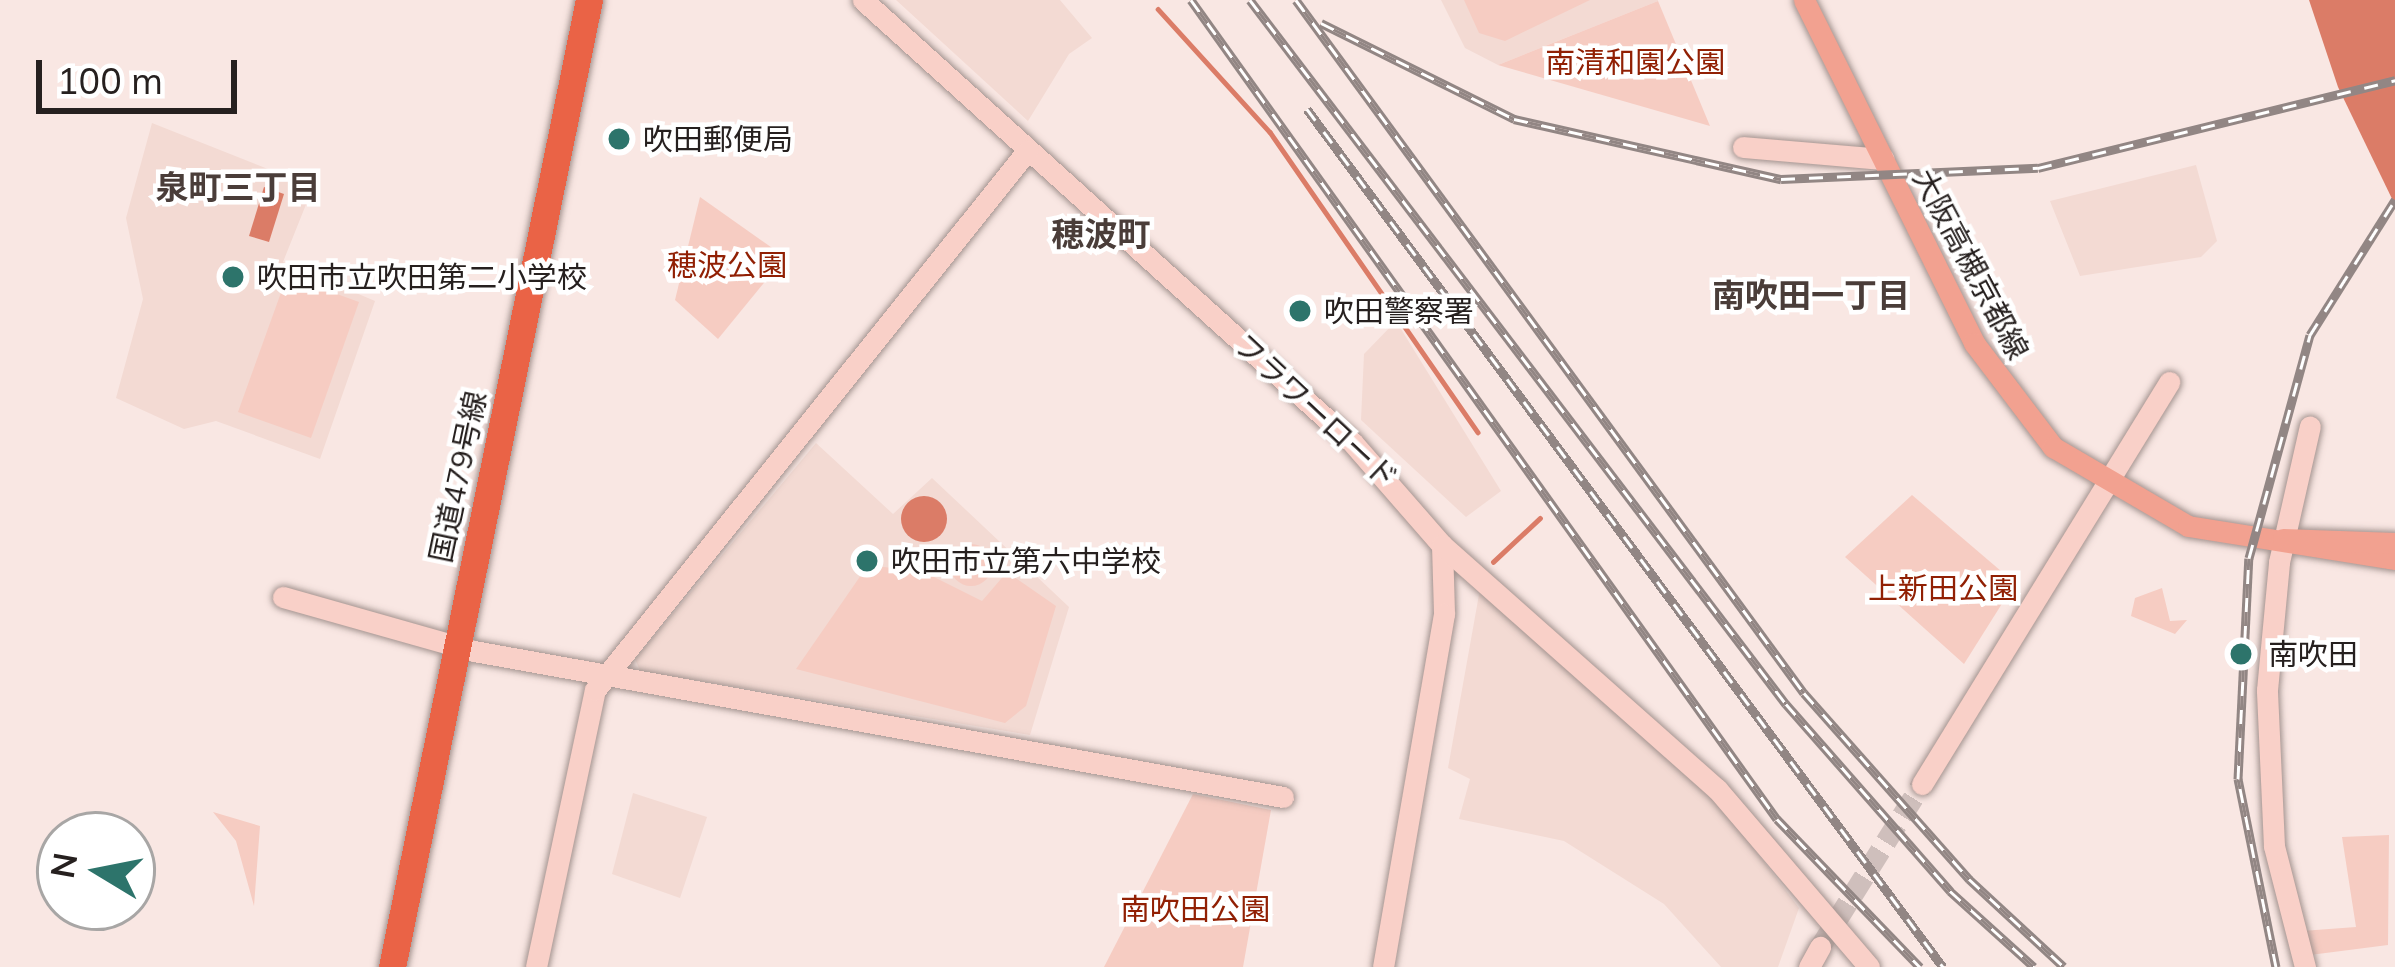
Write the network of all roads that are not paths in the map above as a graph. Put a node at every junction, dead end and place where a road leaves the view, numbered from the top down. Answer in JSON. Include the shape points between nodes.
{"nodes":[{"id":1,"x":589,"y":0,"type":"edge"},
{"id":2,"x":863,"y":0,"type":"edge"},
{"id":3,"x":1804,"y":0,"type":"edge"},
{"id":4,"x":1743,"y":147,"type":"dead end"},
{"id":5,"x":1028,"y":151,"type":"junction"},
{"id":6,"x":1882,"y":159,"type":"junction"},
{"id":7,"x":2169,"y":382,"type":"dead end"},
{"id":8,"x":2309,"y":426,"type":"dead end"},
{"id":9,"x":2106,"y":484,"type":"junction"},
{"id":10,"x":2283,"y":539,"type":"junction"},
{"id":11,"x":2395,"y":543,"type":"edge"},
{"id":12,"x":1442,"y":545,"type":"junction"},
{"id":13,"x":2395,"y":559,"type":"edge"},
{"id":14,"x":283,"y":597,"type":"dead end"},
{"id":15,"x":457,"y":647,"type":"junction"},
{"id":16,"x":610,"y":674,"type":"junction"},
{"id":17,"x":1922,"y":784,"type":"tunnel mouth"},
{"id":18,"x":1283,"y":797,"type":"dead end"},
{"id":19,"x":392,"y":967,"type":"edge"},
{"id":20,"x":536,"y":967,"type":"edge"},
{"id":21,"x":1383,"y":967,"type":"edge"},
{"id":22,"x":1868,"y":967,"type":"edge"},
{"id":23,"x":2305,"y":967,"type":"edge"}],
"edges":[{"from":1,"to":15,"type":"highway","name":"国道479号線"},
{"from":2,"to":5,"type":"street","name":"フラワーロード"},
{"from":3,"to":6,"type":"main road","name":"大阪高槻京都線"},
{"from":4,"to":6,"type":"street"},
{"from":5,"to":12,"type":"street","name":"フラワーロード","via":[[1352,442]]},
{"from":5,"to":16,"type":"street"},
{"from":6,"to":9,"type":"main road","name":"大阪高槻京都線","via":[[1992,371],[2053,447]]},
{"from":7,"to":9,"type":"street"},
{"from":8,"to":10,"type":"street"},
{"from":9,"to":10,"type":"main road","name":"大阪高槻京都線","via":[[2188,526]]},
{"from":9,"to":17,"type":"street"},
{"from":10,"to":11,"type":"main road","name":"大阪高槻京都線"},
{"from":10,"to":13,"type":"main road","name":"大阪高槻京都線"},
{"from":10,"to":23,"type":"street","via":[[2267,754],[2278,866]]},
{"from":12,"to":21,"type":"street","via":[[1444,614]]},
{"from":12,"to":22,"type":"street","name":"フラワーロード","via":[[1718,789]]},
{"from":14,"to":15,"type":"street"},
{"from":15,"to":16,"type":"street"},
{"from":15,"to":19,"type":"highway","name":"国道479号線"},
{"from":16,"to":18,"type":"street"},
{"from":16,"to":20,"type":"street","via":[[587,715]]}]}
